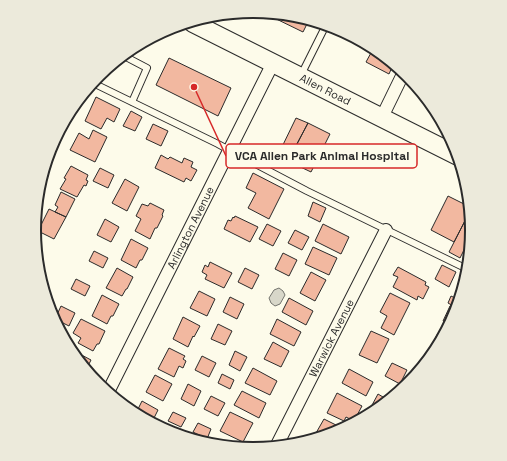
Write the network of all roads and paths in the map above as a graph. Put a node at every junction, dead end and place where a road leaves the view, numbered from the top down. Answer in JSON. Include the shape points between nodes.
{"nodes":[{"id":1,"x":199,"y":25,"type":"edge"},
{"id":2,"x":324,"y":30,"type":"edge"},
{"id":3,"x":129,"y":58,"type":"edge"},
{"id":4,"x":273,"y":63,"type":"junction"},
{"id":5,"x":300,"y":77,"type":"junction"},
{"id":6,"x":401,"y":78,"type":"edge"},
{"id":7,"x":98,"y":85,"type":"edge"},
{"id":8,"x":132,"y":102,"type":"junction"},
{"id":9,"x":382,"y":117,"type":"junction"},
{"id":10,"x":229,"y":150,"type":"junction"},
{"id":11,"x":451,"y":153,"type":"edge"},
{"id":12,"x":386,"y":230,"type":"junction"},
{"id":13,"x":463,"y":266,"type":"edge"},
{"id":14,"x":110,"y":388,"type":"edge"},
{"id":15,"x":279,"y":441,"type":"edge"}],
"edges":[{"from":1,"to":4,"type":"main road","name":"Allen Road"},
{"from":2,"to":5,"type":"lane"},
{"from":3,"to":8,"type":"lane","via":[[147,68]]},
{"from":4,"to":5,"type":"main road","name":"Allen Road"},
{"from":4,"to":10,"type":"street","name":"Arlington Avenue"},
{"from":5,"to":9,"type":"main road","name":"Allen Road"},
{"from":6,"to":9,"type":"street"},
{"from":7,"to":8,"type":"lane"},
{"from":8,"to":10,"type":"lane"},
{"from":9,"to":11,"type":"main road","name":"Allen Road"},
{"from":10,"to":12,"type":"lane"},
{"from":10,"to":14,"type":"street","name":"Arlington Avenue"},
{"from":12,"to":13,"type":"lane"},
{"from":12,"to":15,"type":"street","name":"Warwick Avenue"}]}
